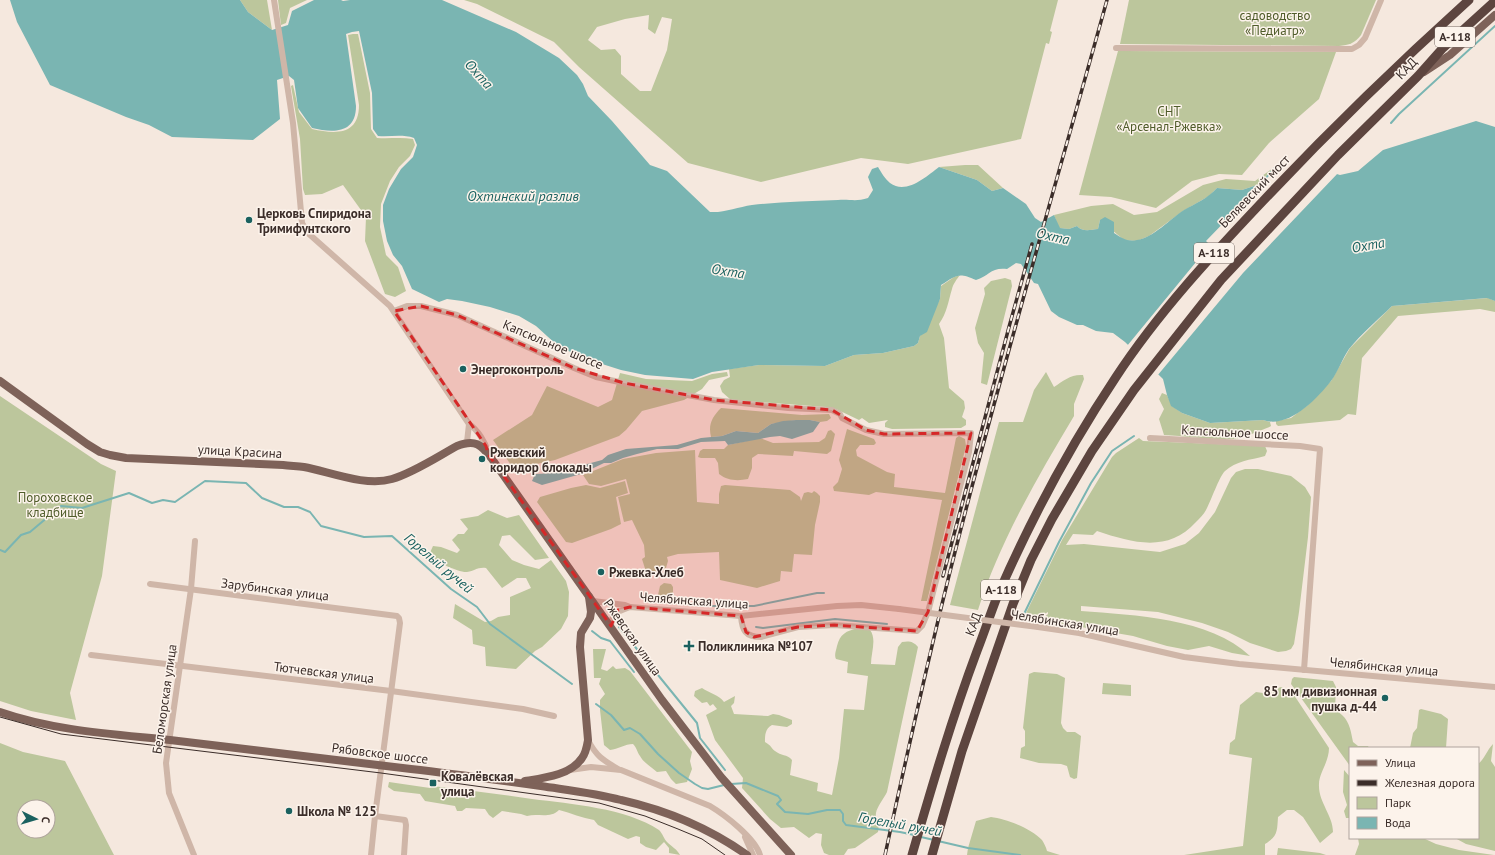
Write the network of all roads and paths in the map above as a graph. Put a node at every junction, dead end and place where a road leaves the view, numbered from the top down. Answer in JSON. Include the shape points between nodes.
{"nodes":[{"id":1,"x":274,"y":0,"type":"edge"},
{"id":2,"x":1381,"y":0,"type":"edge"},
{"id":3,"x":1469,"y":0,"type":"edge"},
{"id":4,"x":1495,"y":1,"type":"edge"},
{"id":5,"x":1495,"y":15,"type":"edge"},
{"id":6,"x":1116,"y":48,"type":"dead end"},
{"id":7,"x":1418,"y":76,"type":"junction"},
{"id":8,"x":1322,"y":139,"type":"joint"},
{"id":9,"x":394,"y":311,"type":"junction"},
{"id":10,"x":1117,"y":375,"type":"joint"},
{"id":11,"x":0,"y":381,"type":"edge"},
{"id":12,"x":469,"y":424,"type":"junction"},
{"id":13,"x":1150,"y":438,"type":"dead end"},
{"id":14,"x":466,"y":442,"type":"junction"},
{"id":15,"x":488,"y":454,"type":"junction"},
{"id":16,"x":194,"y":541,"type":"dead end"},
{"id":17,"x":150,"y":584,"type":"dead end"},
{"id":18,"x":191,"y":589,"type":"junction"},
{"id":19,"x":591,"y":598,"type":"junction"},
{"id":20,"x":630,"y":607,"type":"junction"},
{"id":21,"x":742,"y":616,"type":"junction"},
{"id":22,"x":611,"y":626,"type":"junction"},
{"id":23,"x":91,"y":655,"type":"dead end"},
{"id":24,"x":180,"y":666,"type":"junction"},
{"id":25,"x":1304,"y":670,"type":"junction"},
{"id":26,"x":1495,"y":687,"type":"edge"},
{"id":27,"x":392,"y":691,"type":"junction"},
{"id":28,"x":0,"y":712,"type":"edge"},
{"id":29,"x":554,"y":716,"type":"dead end"},
{"id":30,"x":168,"y":740,"type":"junction"},
{"id":31,"x":588,"y":740,"type":"junction"},
{"id":32,"x":382,"y":765,"type":"junction"},
{"id":33,"x":570,"y":770,"type":"junction"},
{"id":34,"x":621,"y":770,"type":"junction"},
{"id":35,"x":512,"y":782,"type":"junction"},
{"id":36,"x":375,"y":816,"type":"junction"},
{"id":37,"x":744,"y":834,"type":"junction"},
{"id":38,"x":194,"y":855,"type":"edge"},
{"id":39,"x":371,"y":855,"type":"edge"},
{"id":40,"x":404,"y":855,"type":"edge"},
{"id":41,"x":747,"y":855,"type":"edge"},
{"id":42,"x":753,"y":855,"type":"edge"},
{"id":43,"x":760,"y":855,"type":"edge"},
{"id":44,"x":791,"y":855,"type":"edge"},
{"id":45,"x":912,"y":855,"type":"edge"},
{"id":46,"x":932,"y":855,"type":"edge"}],
"edges":[{"from":1,"to":9,"type":"street","via":[[295,137],[302,223],[309,234]]},
{"from":2,"to":6,"type":"street","via":[[1365,38],[1352,49]]},
{"from":3,"to":8,"type":"highway","name":"КАД","number":"А-118"},
{"from":4,"to":7,"type":"highway","name":"КАД","number":"А-118","via":[[1442,49]]},
{"from":5,"to":7,"type":"main road","via":[[1450,55]]},
{"from":7,"to":46,"type":"highway","name":"КАД","number":"А-118","via":[[1338,155],[1221,280],[1134,390],[1092,451],[1052,518],[1031,560],[1006,622],[962,751]]},
{"from":8,"to":10,"type":"highway","name":"Беляевский мост","number":"А-118","via":[[1218,248],[1164,312]]},
{"from":9,"to":12,"type":"street","name":"Ржевская улица"},
{"from":9,"to":21,"type":"street","name":"Капсюльное шоссе","via":[[407,306],[421,306],[457,315],[596,377],[714,400],[832,410],[866,430],[884,434],[972,432],[928,612],[917,631],[834,625],[798,628],[754,637],[746,632]]},
{"from":10,"to":45,"type":"highway","name":"КАД","number":"А-118","via":[[1075,442],[1042,503],[997,598],[965,684]]},
{"from":11,"to":14,"type":"main road","name":"улица Красина","via":[[100,452],[126,458],[283,465],[357,479],[382,481],[402,476]]},
{"from":12,"to":14,"type":"street"},
{"from":12,"to":15,"type":"street","name":"Ржевская улица","via":[[474,427]]},
{"from":13,"to":25,"type":"street","name":"Капсюльное шоссе","via":[[1320,449]]},
{"from":14,"to":15,"type":"main road","via":[[478,444]]},
{"from":15,"to":19,"type":"main road","name":"Ржевская улица"},
{"from":16,"to":18,"type":"street","name":"Беломорская улица"},
{"from":17,"to":18,"type":"street","name":"Зарубинская улица"},
{"from":18,"to":24,"type":"street","name":"Беломорская улица"},
{"from":18,"to":27,"type":"street","name":"Зарубинская улица","via":[[396,616],[400,623]]},
{"from":19,"to":20,"type":"street","name":"Челябинская улица"},
{"from":19,"to":22,"type":"main road","name":"Ржевская улица"},
{"from":19,"to":31,"type":"main road","via":[[590,618],[581,633],[580,647]]},
{"from":20,"to":21,"type":"street","name":"Челябинская улица"},
{"from":20,"to":22,"type":"street","name":"Челябинская улица","via":[[614,615]]},
{"from":21,"to":25,"type":"street","name":"Челябинская улица","bridge":true,"via":[[861,605],[1080,633],[1184,657]]},
{"from":22,"to":44,"type":"main road","name":"Ржевская улица","via":[[662,700],[721,777]]},
{"from":23,"to":24,"type":"street","name":"Тютчевская улица"},
{"from":24,"to":27,"type":"street","name":"Тютчевская улица"},
{"from":24,"to":30,"type":"street","name":"Беломорская улица"},
{"from":25,"to":26,"type":"street","name":"Челябинская улица"},
{"from":27,"to":29,"type":"street","name":"Тютчевская улица","via":[[523,709]]},
{"from":27,"to":32,"type":"street"},
{"from":28,"to":30,"type":"main road","name":"Рябовское шоссе","via":[[60,728]]},
{"from":30,"to":32,"type":"main road","name":"Рябовское шоссе"},
{"from":30,"to":38,"type":"street","name":"Беломорская улица","via":[[166,763],[169,792]]},
{"from":31,"to":33,"type":"main road","via":[[583,757]]},
{"from":31,"to":34,"type":"street","via":[[602,760]]},
{"from":32,"to":35,"type":"main road","name":"Рябовское шоссе"},
{"from":32,"to":36,"type":"street"},
{"from":33,"to":34,"type":"street","via":[[591,767]]},
{"from":33,"to":35,"type":"main road"},
{"from":34,"to":37,"type":"street","via":[[710,806],[724,814]]},
{"from":35,"to":41,"type":"main road","name":"Рябовское шоссе","via":[[620,800],[646,807],[716,835]]},
{"from":36,"to":39,"type":"street"},
{"from":36,"to":40,"type":"street","via":[[405,820]]},
{"from":37,"to":42,"type":"street"},
{"from":37,"to":43,"type":"street","via":[[754,843]]}]}
